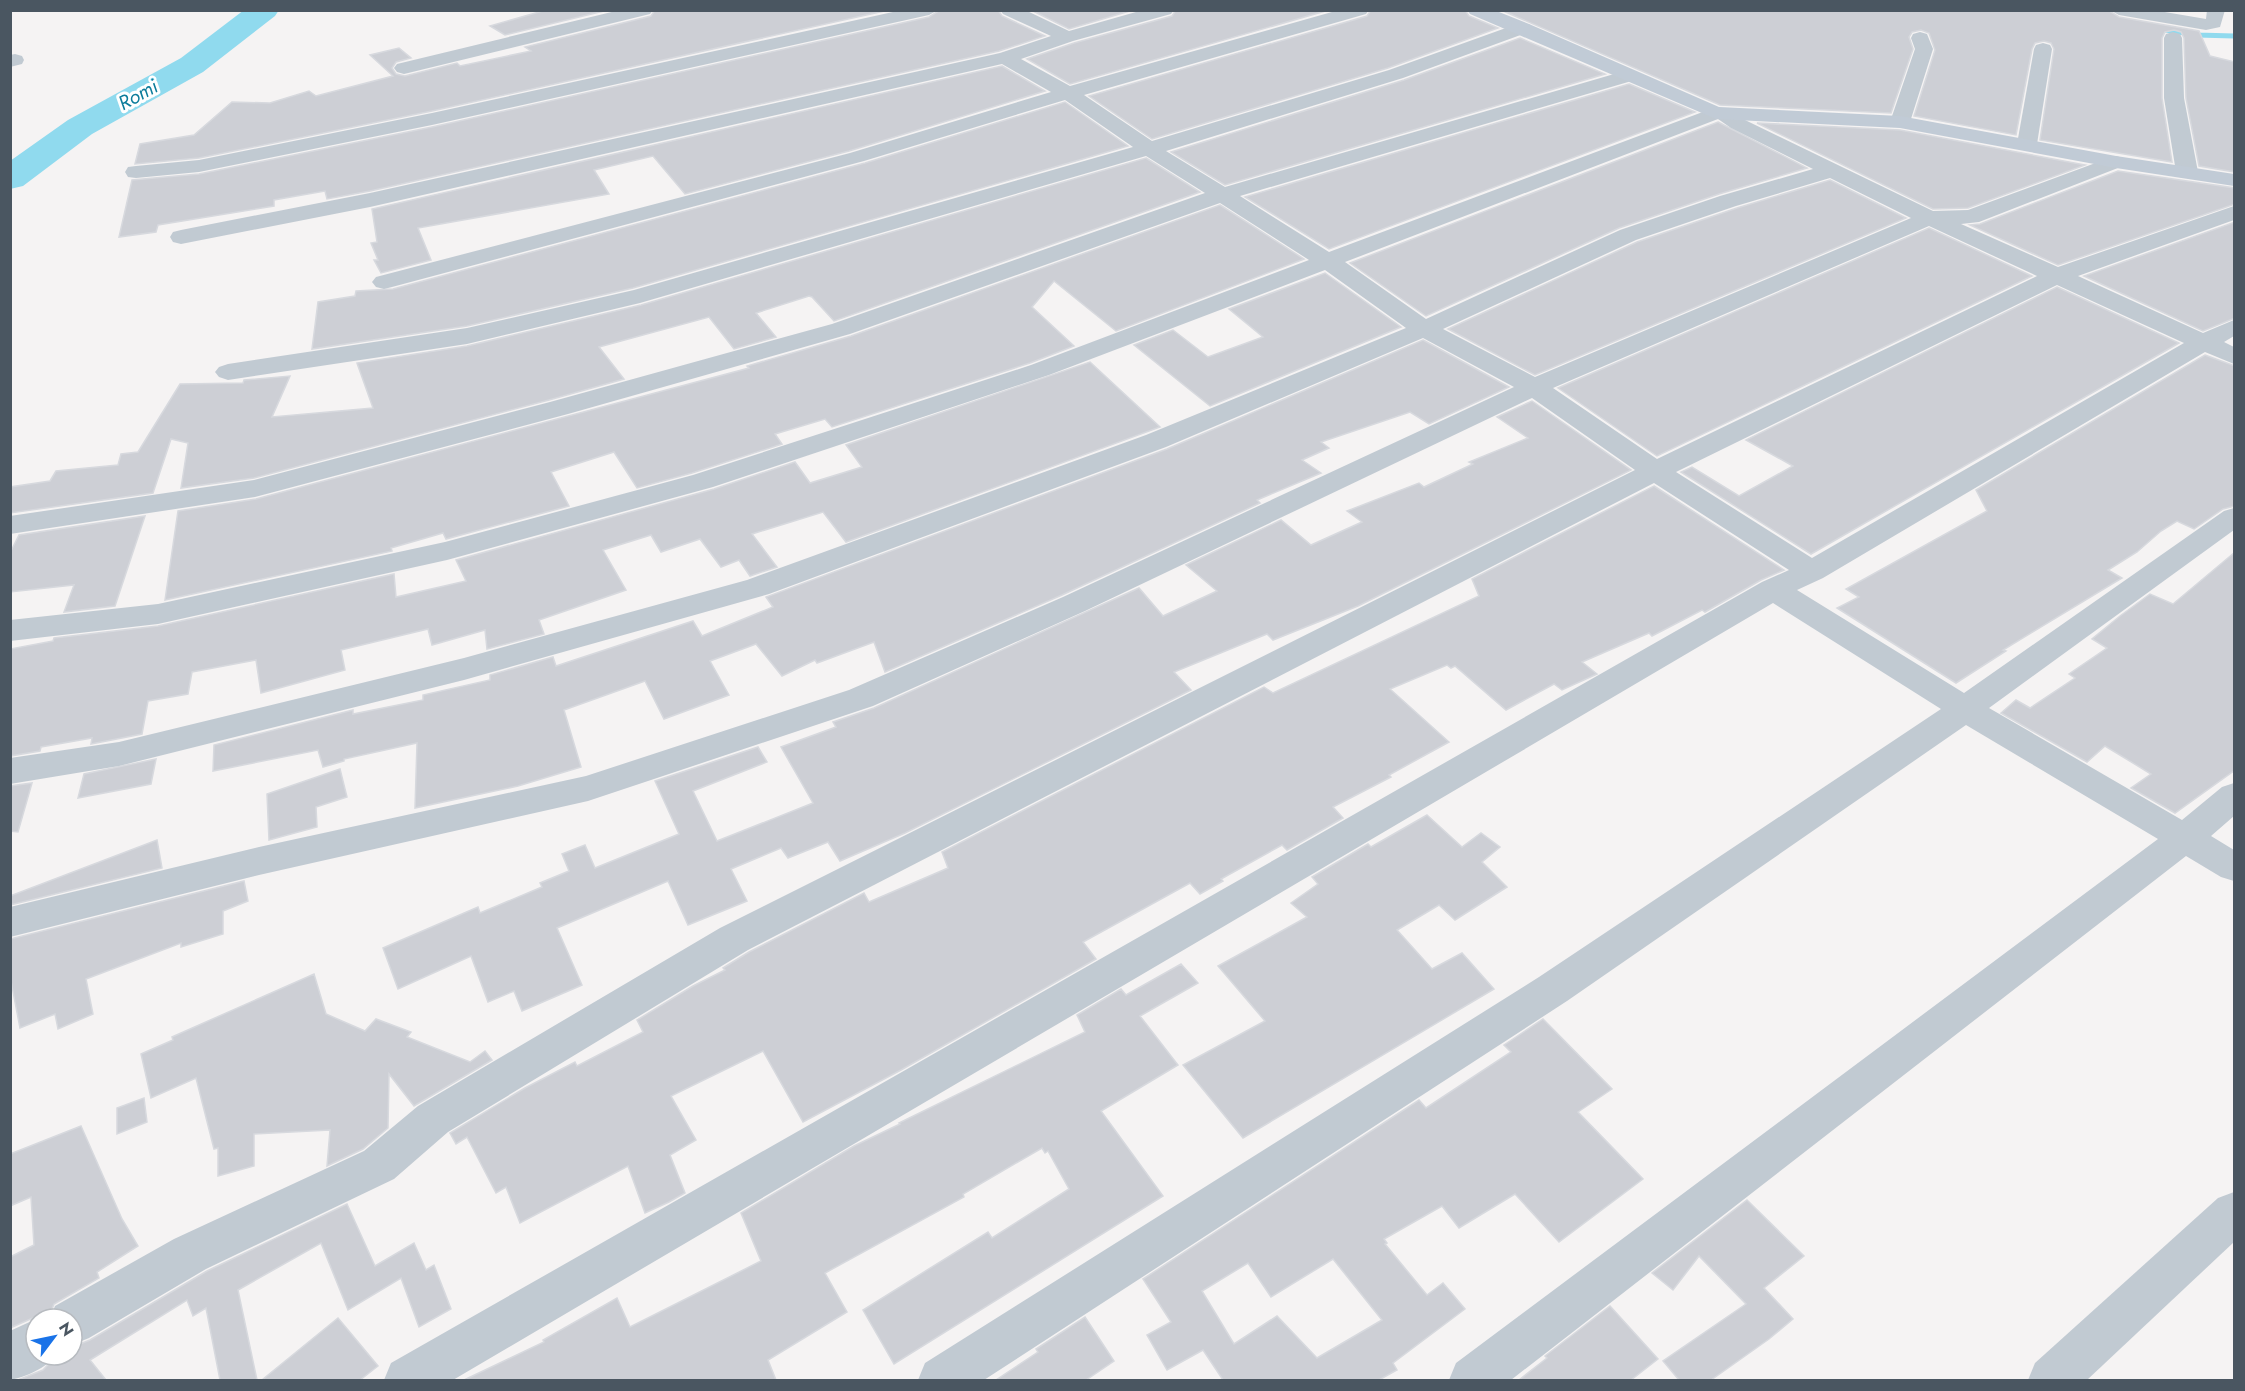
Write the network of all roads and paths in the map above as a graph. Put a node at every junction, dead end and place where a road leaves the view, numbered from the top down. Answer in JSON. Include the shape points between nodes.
{"nodes":[{"id":1,"x":644,"y":10,"type":"edge"},
{"id":2,"x":929,"y":10,"type":"edge"},
{"id":3,"x":1009,"y":10,"type":"edge"},
{"id":4,"x":1165,"y":10,"type":"edge"},
{"id":5,"x":1360,"y":10,"type":"edge"},
{"id":6,"x":1476,"y":10,"type":"edge"},
{"id":7,"x":2120,"y":10,"type":"edge"},
{"id":8,"x":2216,"y":10,"type":"edge"},
{"id":9,"x":1523,"y":28,"type":"junction"},
{"id":10,"x":1067,"y":37,"type":"junction"},
{"id":11,"x":1920,"y":38,"type":"dead end"},
{"id":12,"x":2173,"y":38,"type":"dead end"},
{"id":13,"x":2043,"y":49,"type":"dead end"},
{"id":14,"x":1005,"y":58,"type":"junction"},
{"id":15,"x":404,"y":68,"type":"dead end"},
{"id":16,"x":1628,"y":76,"type":"junction"},
{"id":17,"x":1068,"y":93,"type":"junction"},
{"id":18,"x":1720,"y":114,"type":"junction"},
{"id":19,"x":1900,"y":122,"type":"junction"},
{"id":20,"x":2027,"y":144,"type":"junction"},
{"id":21,"x":1149,"y":149,"type":"junction"},
{"id":22,"x":2116,"y":162,"type":"junction"},
{"id":23,"x":1834,"y":170,"type":"junction"},
{"id":24,"x":136,"y":172,"type":"dead end"},
{"id":25,"x":2187,"y":172,"type":"junction"},
{"id":26,"x":2235,"y":180,"type":"edge"},
{"id":27,"x":1224,"y":194,"type":"junction"},
{"id":28,"x":2235,"y":213,"type":"edge"},
{"id":29,"x":1929,"y":218,"type":"junction"},
{"id":30,"x":181,"y":237,"type":"dead end"},
{"id":31,"x":1326,"y":260,"type":"junction"},
{"id":32,"x":2056,"y":276,"type":"junction"},
{"id":33,"x":384,"y":282,"type":"dead end"},
{"id":34,"x":1424,"y":329,"type":"junction"},
{"id":35,"x":2224,"y":342,"type":"edge"},
{"id":36,"x":228,"y":372,"type":"dead end"},
{"id":37,"x":1534,"y":387,"type":"junction"},
{"id":38,"x":1655,"y":471,"type":"junction"},
{"id":39,"x":2235,"y":517,"type":"edge"},
{"id":40,"x":10,"y":525,"type":"edge"},
{"id":41,"x":1812,"y":571,"type":"junction"},
{"id":42,"x":1773,"y":589,"type":"junction"},
{"id":43,"x":10,"y":631,"type":"edge"},
{"id":44,"x":1965,"y":709,"type":"junction"},
{"id":45,"x":10,"y":771,"type":"edge"},
{"id":46,"x":2235,"y":796,"type":"edge"},
{"id":47,"x":2185,"y":838,"type":"junction"},
{"id":48,"x":2235,"y":867,"type":"edge"},
{"id":49,"x":10,"y":922,"type":"edge"},
{"id":50,"x":2235,"y":1213,"type":"edge"},
{"id":51,"x":84,"y":1315,"type":"edge"},
{"id":52,"x":24,"y":1350,"type":"edge"},
{"id":53,"x":10,"y":1358,"type":"edge"},
{"id":54,"x":408,"y":1380,"type":"edge"},
{"id":55,"x":942,"y":1380,"type":"edge"},
{"id":56,"x":1473,"y":1380,"type":"edge"},
{"id":57,"x":2052,"y":1380,"type":"edge"}],
"edges":[{"from":1,"to":15,"type":"street"},
{"from":2,"to":24,"type":"street","via":[[246,157]]},
{"from":3,"to":10,"type":"street"},
{"from":4,"to":10,"type":"street"},
{"from":5,"to":17,"type":"street"},
{"from":6,"to":9,"type":"street"},
{"from":7,"to":8,"type":"street","via":[[2206,25],[2214,22]]},
{"from":9,"to":16,"type":"street"},
{"from":9,"to":21,"type":"street","via":[[1396,74]]},
{"from":10,"to":14,"type":"street"},
{"from":11,"to":19,"type":"street","via":[[1924,49]]},
{"from":12,"to":25,"type":"street","via":[[2174,98]]},
{"from":13,"to":20,"type":"street"},
{"from":14,"to":17,"type":"street"},
{"from":14,"to":30,"type":"street","via":[[370,200]]},
{"from":16,"to":18,"type":"street"},
{"from":16,"to":27,"type":"street"},
{"from":17,"to":21,"type":"street"},
{"from":17,"to":33,"type":"street","via":[[857,156]]},
{"from":18,"to":19,"type":"street"},
{"from":18,"to":23,"type":"street"},
{"from":18,"to":31,"type":"street"},
{"from":19,"to":20,"type":"street"},
{"from":20,"to":22,"type":"street"},
{"from":21,"to":27,"type":"street"},
{"from":21,"to":36,"type":"street","via":[[640,296],[467,336]]},
{"from":22,"to":25,"type":"street"},
{"from":22,"to":29,"type":"street","via":[[1971,217]]},
{"from":23,"to":29,"type":"street"},
{"from":23,"to":34,"type":"street","via":[[1628,235]]},
{"from":25,"to":26,"type":"street"},
{"from":27,"to":31,"type":"street"},
{"from":27,"to":40,"type":"street","via":[[841,329],[559,408],[255,488]]},
{"from":28,"to":32,"type":"street"},
{"from":29,"to":32,"type":"street"},
{"from":29,"to":37,"type":"street"},
{"from":31,"to":34,"type":"street"},
{"from":31,"to":43,"type":"street","via":[[1040,370],[691,484],[447,551],[158,614]]},
{"from":32,"to":35,"type":"street"},
{"from":32,"to":38,"type":"street"},
{"from":34,"to":37,"type":"street"},
{"from":34,"to":45,"type":"street","via":[[1156,441],[758,587],[430,678],[119,753]]},
{"from":35,"to":41,"type":"street"},
{"from":37,"to":38,"type":"street"},
{"from":37,"to":49,"type":"street","via":[[1074,604],[861,698],[588,788],[259,861]]},
{"from":38,"to":41,"type":"street"},
{"from":38,"to":51,"type":"street","via":[[734,939],[433,1119],[379,1165],[190,1254]]},
{"from":39,"to":44,"type":"street"},
{"from":41,"to":42,"type":"street"},
{"from":42,"to":44,"type":"street"},
{"from":42,"to":54,"type":"street"},
{"from":44,"to":47,"type":"street"},
{"from":44,"to":55,"type":"street","via":[[1553,989]]},
{"from":46,"to":47,"type":"street"},
{"from":47,"to":48,"type":"street"},
{"from":47,"to":56,"type":"street"},
{"from":50,"to":57,"type":"street"},
{"from":52,"to":53,"type":"street"}]}
